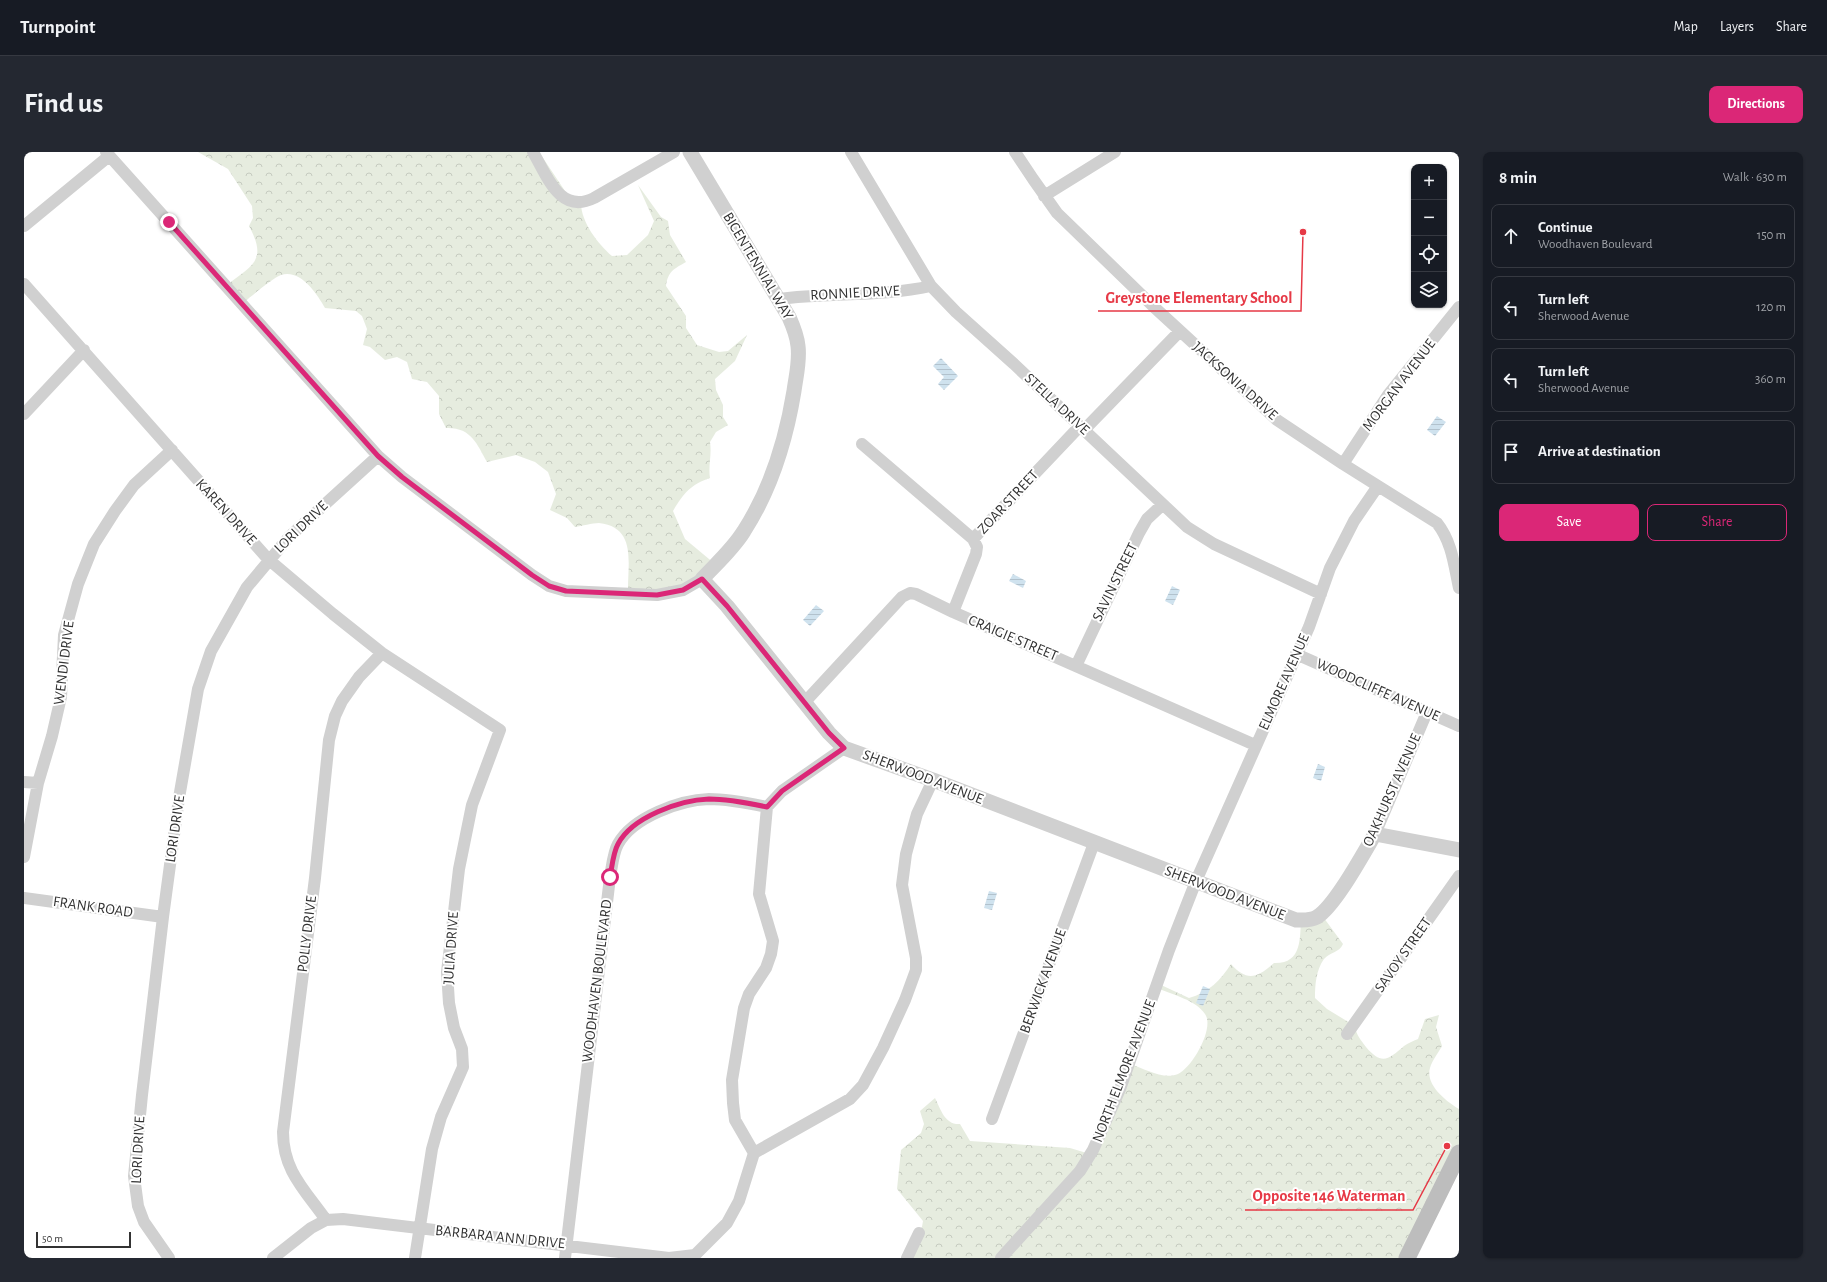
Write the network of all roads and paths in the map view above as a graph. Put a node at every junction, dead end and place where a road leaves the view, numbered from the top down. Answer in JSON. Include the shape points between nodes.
{"nodes":[{"id":1,"x":533,"y":152,"type":"edge"},
{"id":2,"x":674,"y":152,"type":"edge"},
{"id":3,"x":690,"y":152,"type":"edge"},
{"id":4,"x":851,"y":152,"type":"edge"},
{"id":5,"x":1015,"y":152,"type":"edge"},
{"id":6,"x":1115,"y":152,"type":"edge"},
{"id":7,"x":108,"y":154,"type":"edge"},
{"id":8,"x":1044,"y":196,"type":"junction"},
{"id":9,"x":24,"y":226,"type":"edge"},
{"id":10,"x":24,"y":284,"type":"edge"},
{"id":11,"x":931,"y":286,"type":"junction"},
{"id":12,"x":778,"y":299,"type":"junction"},
{"id":13,"x":1459,"y":308,"type":"edge"},
{"id":14,"x":1180,"y":330,"type":"junction"},
{"id":15,"x":84,"y":350,"type":"junction"},
{"id":16,"x":24,"y":414,"type":"edge"},
{"id":17,"x":1082,"y":428,"type":"junction"},
{"id":18,"x":862,"y":444,"type":"dead end"},
{"id":19,"x":172,"y":450,"type":"junction"},
{"id":20,"x":378,"y":456,"type":"junction"},
{"id":21,"x":1343,"y":464,"type":"junction"},
{"id":22,"x":1378,"y":486,"type":"junction"},
{"id":23,"x":1162,"y":504,"type":"junction"},
{"id":24,"x":973,"y":539,"type":"junction"},
{"id":25,"x":268,"y":559,"type":"junction"},
{"id":26,"x":702,"y":579,"type":"junction"},
{"id":27,"x":1459,"y":588,"type":"edge"},
{"id":28,"x":1321,"y":594,"type":"junction"},
{"id":29,"x":954,"y":612,"type":"junction"},
{"id":30,"x":382,"y":653,"type":"junction"},
{"id":31,"x":1296,"y":654,"type":"junction"},
{"id":32,"x":1076,"y":666,"type":"junction"},
{"id":33,"x":804,"y":703,"type":"junction"},
{"id":34,"x":1426,"y":712,"type":"junction"},
{"id":35,"x":1459,"y":726,"type":"edge"},
{"id":36,"x":500,"y":730,"type":"joint"},
{"id":37,"x":1255,"y":745,"type":"junction"},
{"id":38,"x":844,"y":748,"type":"junction"},
{"id":39,"x":933,"y":780,"type":"junction"},
{"id":40,"x":24,"y":782,"type":"edge"},
{"id":41,"x":38,"y":784,"type":"junction"},
{"id":42,"x":767,"y":807,"type":"junction"},
{"id":43,"x":1375,"y":834,"type":"junction"},
{"id":44,"x":1094,"y":843,"type":"junction"},
{"id":45,"x":1459,"y":850,"type":"edge"},
{"id":46,"x":24,"y":857,"type":"edge"},
{"id":47,"x":1459,"y":876,"type":"edge"},
{"id":48,"x":1196,"y":881,"type":"junction"},
{"id":49,"x":24,"y":898,"type":"edge"},
{"id":50,"x":163,"y":916,"type":"junction"},
{"id":51,"x":1309,"y":920,"type":"joint"},
{"id":52,"x":1347,"y":1034,"type":"dead end"},
{"id":53,"x":992,"y":1119,"type":"dead end"},
{"id":54,"x":754,"y":1153,"type":"junction"},
{"id":55,"x":1459,"y":1153,"type":"edge"},
{"id":56,"x":326,"y":1220,"type":"junction"},
{"id":57,"x":420,"y":1228,"type":"junction"},
{"id":58,"x":919,"y":1233,"type":"dead end"},
{"id":59,"x":566,"y":1244,"type":"junction"},
{"id":60,"x":696,"y":1256,"type":"edge"},
{"id":61,"x":169,"y":1258,"type":"edge"},
{"id":62,"x":273,"y":1258,"type":"edge"},
{"id":63,"x":415,"y":1258,"type":"edge"},
{"id":64,"x":565,"y":1258,"type":"edge"},
{"id":65,"x":907,"y":1258,"type":"edge"},
{"id":66,"x":1002,"y":1258,"type":"edge"},
{"id":67,"x":1407,"y":1258,"type":"edge"}],
"edges":[{"from":1,"to":2,"type":"street","via":[[558,193],[566,200],[581,202],[594,198]]},
{"from":3,"to":12,"type":"street","name":"BICENTENNIAL WAY"},
{"from":4,"to":11,"type":"street","name":"STELLA DRIVE"},
{"from":5,"to":8,"type":"street","name":"JACKSONIA DRIVE"},
{"from":6,"to":8,"type":"street"},
{"from":7,"to":9,"type":"street"},
{"from":7,"to":20,"type":"street"},
{"from":8,"to":14,"type":"street","name":"JACKSONIA DRIVE","via":[[1085,241]]},
{"from":10,"to":15,"type":"street","name":"KAREN DRIVE"},
{"from":11,"to":12,"type":"street","name":"RONNIE DRIVE","via":[[907,291]]},
{"from":11,"to":17,"type":"street","name":"STELLA DRIVE"},
{"from":12,"to":26,"type":"street","name":"BICENTENNIAL WAY","via":[[796,332],[799,362],[783,446],[744,532]]},
{"from":13,"to":21,"type":"street","name":"MORGAN AVENUE","via":[[1388,395]]},
{"from":14,"to":17,"type":"street","name":"ZOAR STREET"},
{"from":14,"to":21,"type":"street","name":"JACKSONIA DRIVE","via":[[1277,420]]},
{"from":15,"to":16,"type":"street"},
{"from":15,"to":19,"type":"street","name":"KAREN DRIVE"},
{"from":17,"to":23,"type":"street","name":"STELLA DRIVE"},
{"from":17,"to":24,"type":"street","name":"ZOAR STREET"},
{"from":18,"to":24,"type":"street"},
{"from":19,"to":25,"type":"street","name":"KAREN DRIVE"},
{"from":19,"to":41,"type":"street","name":"WENDI DRIVE","via":[[134,485],[94,544],[78,584],[64,635],[61,697]]},
{"from":20,"to":25,"type":"street","name":"LORI DRIVE"},
{"from":20,"to":26,"type":"street","via":[[402,477],[549,586],[566,591],[657,595],[683,590]]},
{"from":21,"to":22,"type":"street","name":"JACKSONIA DRIVE"},
{"from":22,"to":27,"type":"street","name":"JACKSONIA DRIVE","via":[[1437,523],[1445,533]]},
{"from":22,"to":28,"type":"street","name":"ELMORE AVENUE","via":[[1354,521],[1330,568]]},
{"from":23,"to":28,"type":"street","name":"STELLA DRIVE","via":[[1204,538]]},
{"from":23,"to":32,"type":"street","name":"SAVIN STREET","via":[[1147,519],[1139,533]]},
{"from":24,"to":29,"type":"street","name":"ZOAR STREET","via":[[977,547],[976,554]]},
{"from":25,"to":30,"type":"street","name":"KAREN DRIVE"},
{"from":25,"to":50,"type":"street","name":"LORI DRIVE","via":[[246,586],[211,651],[198,689],[179,798]]},
{"from":26,"to":33,"type":"street","name":"SHERWOOD AVENUE","via":[[727,606]]},
{"from":28,"to":31,"type":"street","name":"ELMORE AVENUE"},
{"from":29,"to":32,"type":"street","name":"CRAIGIE STREET"},
{"from":29,"to":33,"type":"street","name":"CRAIGIE STREET","via":[[916,594],[910,593],[902,597]]},
{"from":30,"to":36,"type":"street","name":"KAREN DRIVE"},
{"from":30,"to":56,"type":"street","name":"POLLY DRIVE","via":[[360,676],[342,701],[329,740],[314,886],[283,1132],[286,1161]]},
{"from":31,"to":34,"type":"street","name":"WOODCLIFFE AVENUE"},
{"from":31,"to":37,"type":"street","name":"ELMORE AVENUE"},
{"from":32,"to":37,"type":"street","name":"CRAIGIE STREET"},
{"from":33,"to":38,"type":"street","name":"SHERWOOD AVENUE"},
{"from":34,"to":35,"type":"street","name":"WOODCLIFFE AVENUE"},
{"from":34,"to":43,"type":"street","name":"OAKHURST AVENUE"},
{"from":36,"to":57,"type":"street","name":"JULIA DRIVE","via":[[472,805],[458,869],[446,972],[448,1003],[462,1048],[463,1067],[441,1117],[432,1149]]},
{"from":37,"to":48,"type":"street","name":"ELMORE AVENUE"},
{"from":38,"to":39,"type":"street","name":"SHERWOOD AVENUE"},
{"from":38,"to":42,"type":"street","via":[[782,791]]},
{"from":39,"to":44,"type":"street","name":"SHERWOOD AVENUE"},
{"from":39,"to":54,"type":"street","via":[[918,814],[906,854],[902,885],[916,970],[883,1048],[863,1085],[850,1099]]},
{"from":40,"to":41,"type":"street"},
{"from":41,"to":46,"type":"street","name":"WENDI DRIVE"},
{"from":42,"to":54,"type":"street","via":[[759,894],[773,941],[766,968],[749,994],[744,1008],[732,1080],[735,1120]]},
{"from":42,"to":59,"type":"street","name":"WOODHAVEN BOULEVARD","via":[[709,799],[685,803],[657,811],[632,827],[618,844],[610,877]]},
{"from":43,"to":45,"type":"street"},
{"from":43,"to":51,"type":"street","name":"OAKHURST AVENUE","via":[[1336,896],[1317,917]]},
{"from":44,"to":48,"type":"street","name":"SHERWOOD AVENUE"},
{"from":44,"to":53,"type":"street","name":"BERWICK AVENUE"},
{"from":47,"to":52,"type":"street","name":"SAVOY STREET"},
{"from":48,"to":51,"type":"street","name":"SHERWOOD AVENUE","via":[[1296,920]]},
{"from":48,"to":66,"type":"street","name":"NORTH ELMORE AVENUE","via":[[1120,1089],[1093,1150],[1080,1171]]},
{"from":49,"to":50,"type":"street","name":"FRANK ROAD"},
{"from":50,"to":61,"type":"street","name":"LORI DRIVE","via":[[134,1176],[138,1206],[144,1222]]},
{"from":54,"to":60,"type":"street","name":"BARBARA ANN DRIVE","via":[[740,1201],[727,1223]]},
{"from":55,"to":67,"type":"main road"},
{"from":56,"to":57,"type":"street","name":"BARBARA ANN DRIVE","via":[[343,1219]]},
{"from":56,"to":62,"type":"street","name":"BARBARA ANN DRIVE","via":[[311,1228]]},
{"from":57,"to":59,"type":"street","name":"BARBARA ANN DRIVE"},
{"from":57,"to":63,"type":"street","name":"JULIA DRIVE"},
{"from":58,"to":65,"type":"street"},
{"from":59,"to":60,"type":"street","name":"BARBARA ANN DRIVE","via":[[669,1258]]},
{"from":59,"to":64,"type":"street","name":"WOODHAVEN BOULEVARD"}]}
